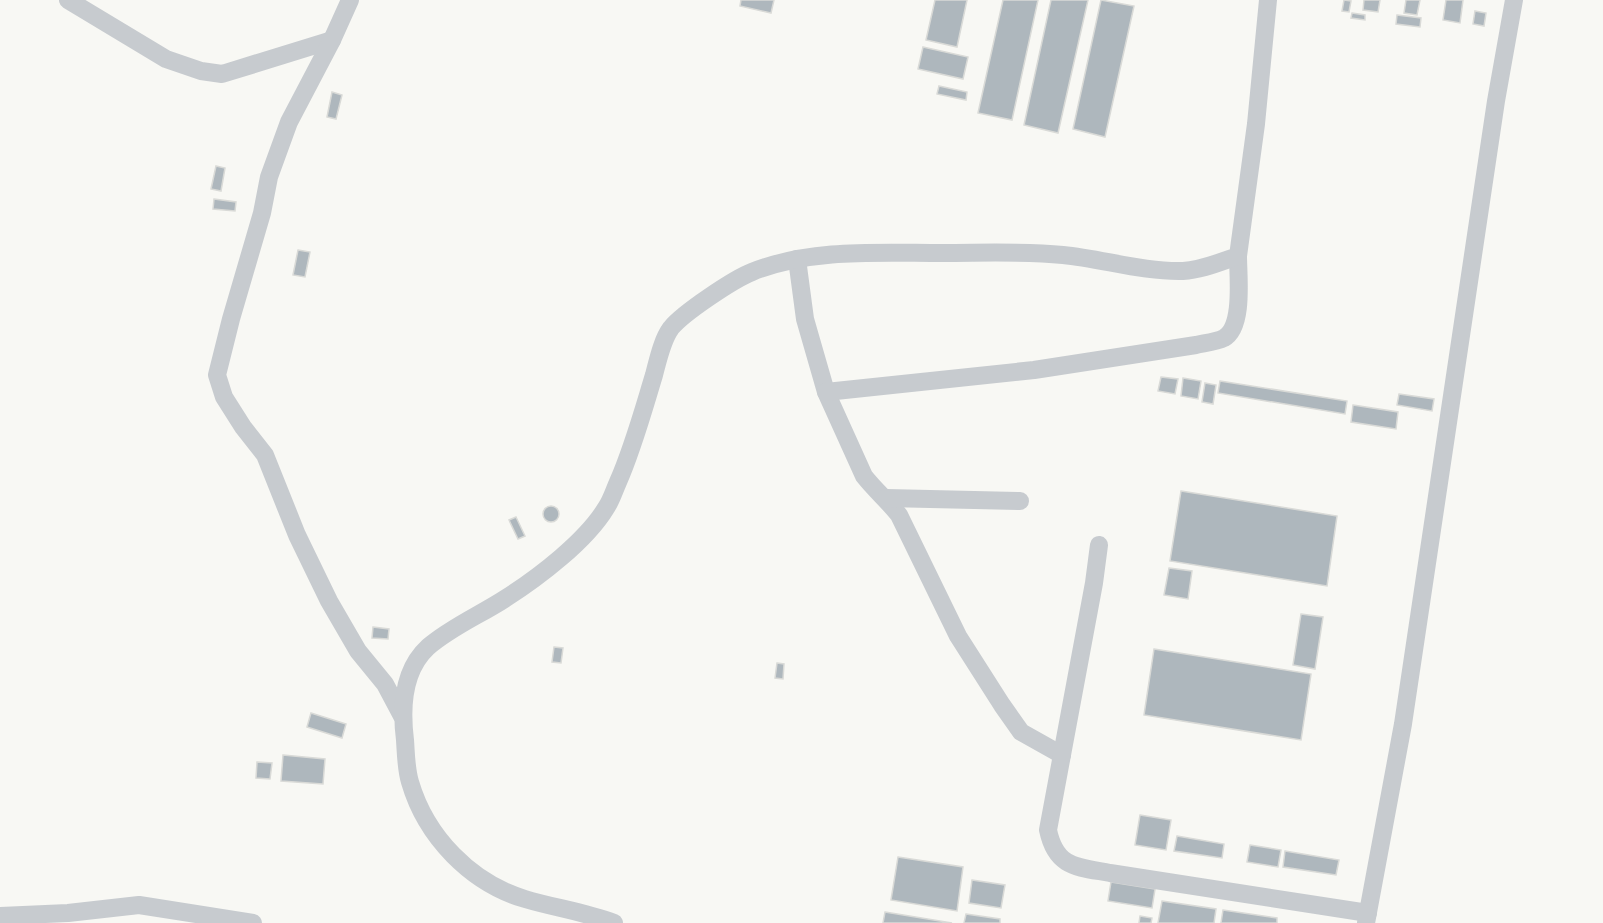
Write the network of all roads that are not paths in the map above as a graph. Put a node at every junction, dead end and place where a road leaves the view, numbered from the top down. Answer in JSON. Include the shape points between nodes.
{"nodes":[{"id":1,"x":68,"y":0,"type":"edge"},
{"id":2,"x":350,"y":0,"type":"edge"},
{"id":3,"x":1268,"y":0,"type":"edge"},
{"id":4,"x":1515,"y":0,"type":"edge"},
{"id":5,"x":333,"y":40,"type":"junction"},
{"id":6,"x":1238,"y":256,"type":"junction"},
{"id":7,"x":797,"y":259,"type":"junction"},
{"id":8,"x":826,"y":392,"type":"junction"},
{"id":9,"x":886,"y":498,"type":"junction"},
{"id":10,"x":1020,"y":501,"type":"dead end"},
{"id":11,"x":1099,"y":545,"type":"dead end"},
{"id":12,"x":402,"y":716,"type":"junction"},
{"id":13,"x":1062,"y":755,"type":"junction"},
{"id":14,"x":0,"y":916,"type":"edge"},
{"id":15,"x":1367,"y":918,"type":"edge"},
{"id":16,"x":253,"y":923,"type":"edge"},
{"id":17,"x":614,"y":923,"type":"edge"}],
"edges":[{"from":1,"to":5,"type":"street","via":[[166,59],[201,71],[222,74]]},
{"from":2,"to":5,"type":"street"},
{"from":3,"to":6,"type":"street"},
{"from":4,"to":15,"type":"street","via":[[1496,101],[1403,724]]},
{"from":5,"to":12,"type":"street","via":[[289,122],[269,177],[218,375],[224,397],[265,455],[329,601]]},
{"from":6,"to":7,"type":"street","via":[[1184,271],[1016,251]]},
{"from":6,"to":8,"type":"street","via":[[1237,318],[1230,334],[1222,339],[1034,370]]},
{"from":7,"to":8,"type":"street","via":[[805,319]]},
{"from":7,"to":12,"type":"street","via":[[750,272],[684,314],[668,331],[627,462],[606,508],[569,550],[508,597],[446,633],[425,650],[409,675]]},
{"from":8,"to":9,"type":"street","via":[[864,476]]},
{"from":9,"to":10,"type":"street"},
{"from":9,"to":13,"type":"street","via":[[899,515],[958,636],[1008,714],[1021,732]]},
{"from":11,"to":13,"type":"street"},
{"from":12,"to":17,"type":"street","via":[[410,780],[422,811],[454,856],[475,876],[496,888]]},
{"from":13,"to":15,"type":"street","via":[[1048,830],[1051,846],[1060,859],[1074,866]]},
{"from":14,"to":16,"type":"street","via":[[139,905]]}]}
